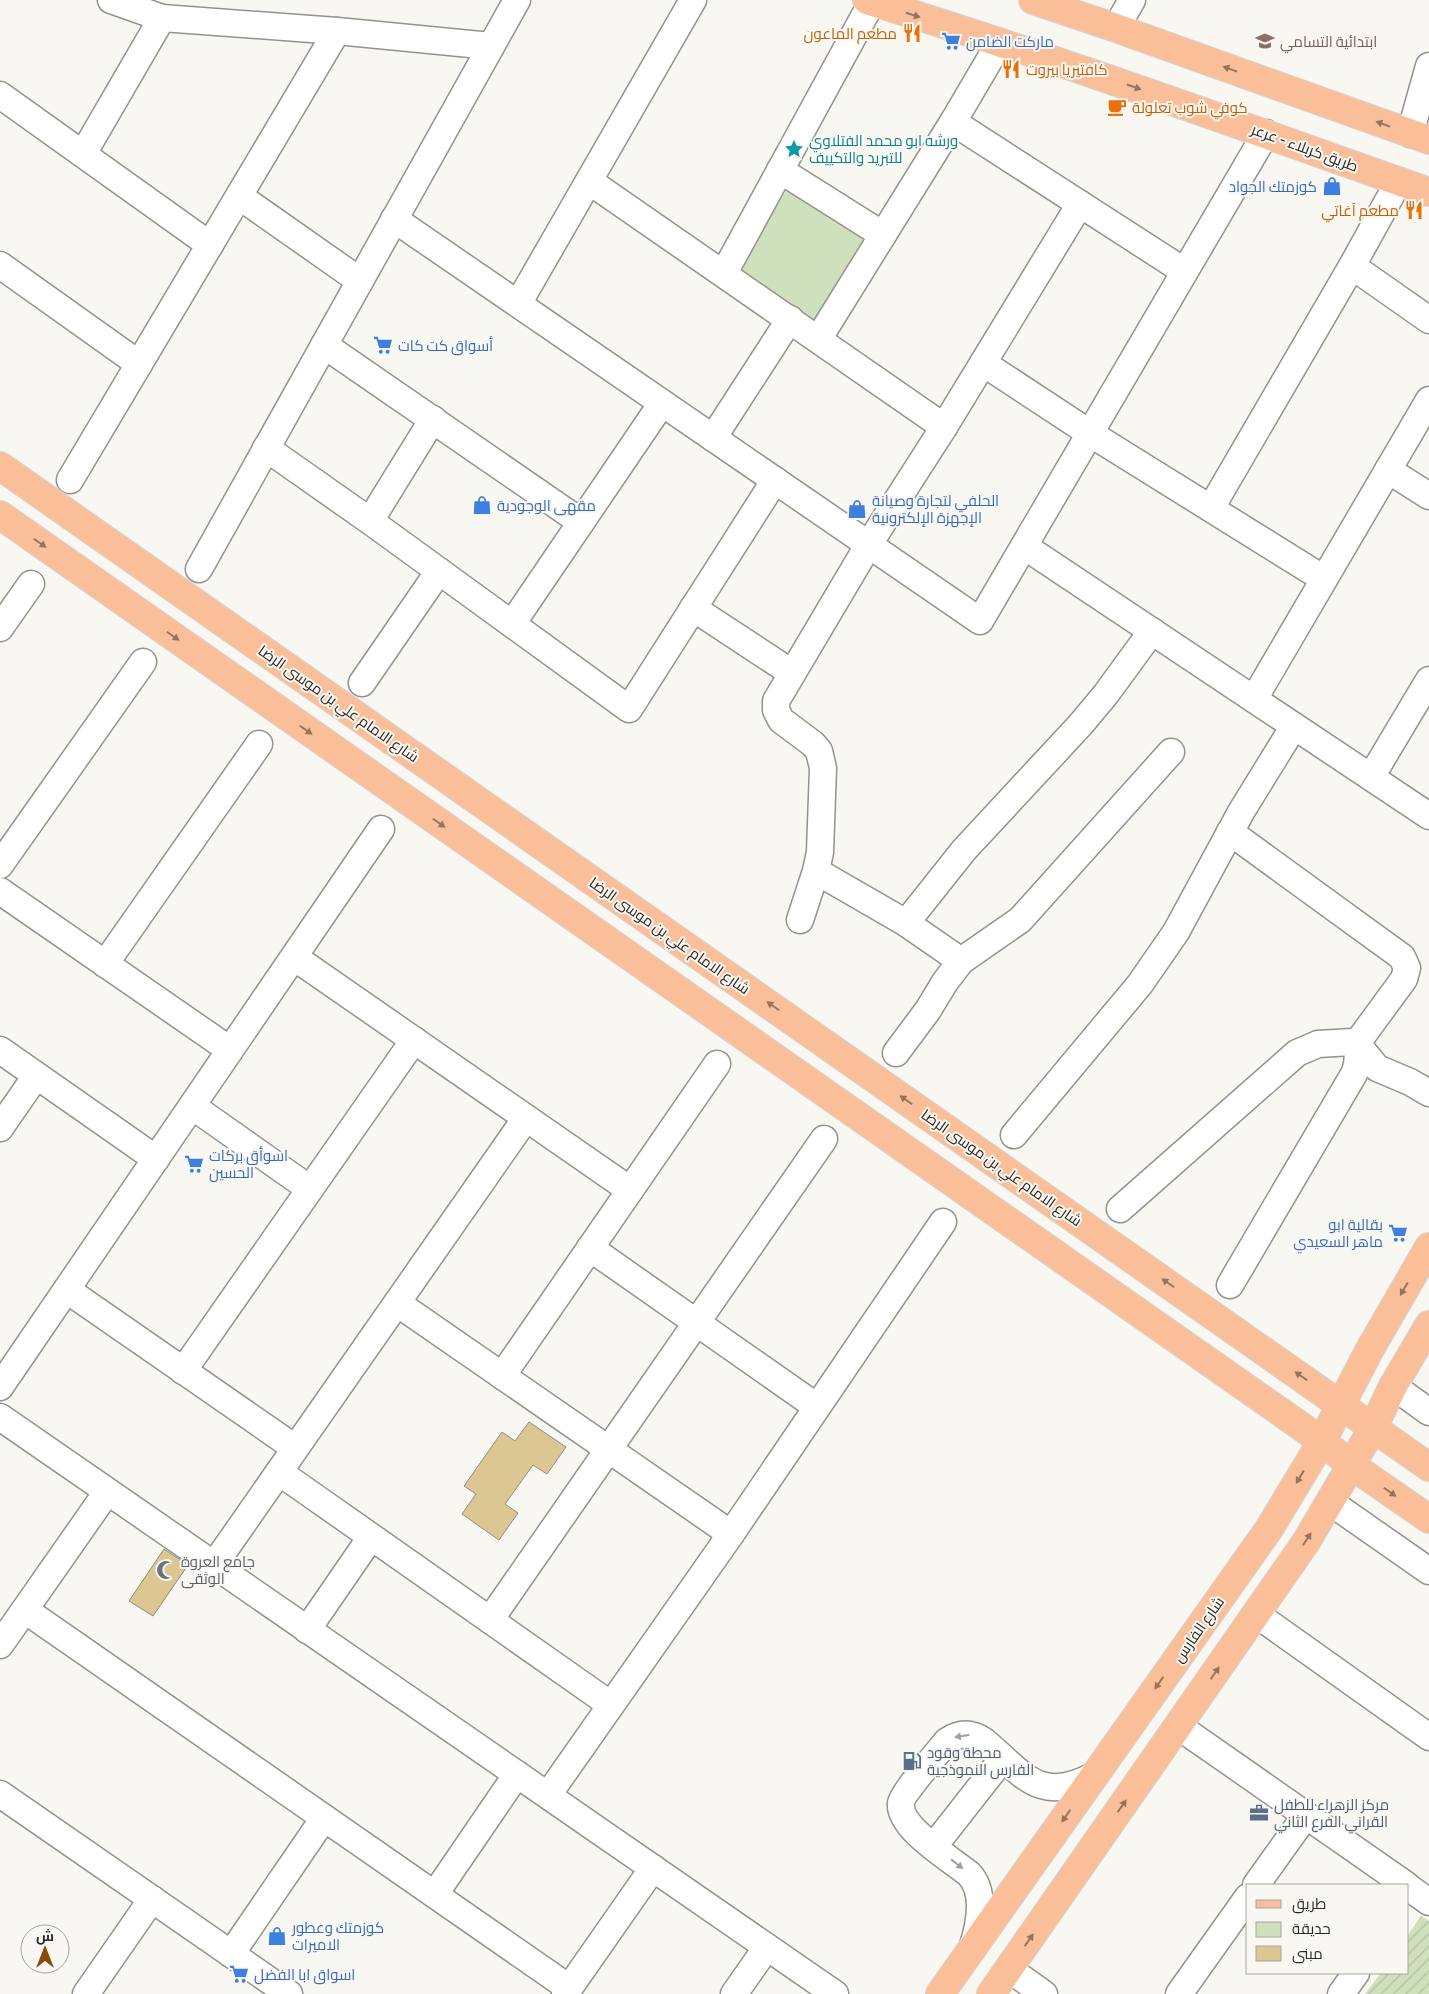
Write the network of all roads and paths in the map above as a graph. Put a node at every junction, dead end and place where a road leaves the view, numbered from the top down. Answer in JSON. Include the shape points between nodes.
{"nodes":[{"id":1,"x":110,"y":0,"type":"edge"},
{"id":2,"x":516,"y":0,"type":"edge"},
{"id":3,"x":693,"y":0,"type":"edge"},
{"id":4,"x":1132,"y":0,"type":"edge"},
{"id":5,"x":870,"y":1,"type":"edge"},
{"id":6,"x":1049,"y":2,"type":"edge"},
{"id":7,"x":239,"y":11,"type":"edge"},
{"id":8,"x":162,"y":18,"type":"junction"},
{"id":9,"x":1116,"y":28,"type":"junction"},
{"id":10,"x":337,"y":31,"type":"junction"},
{"id":11,"x":1000,"y":42,"type":"junction"},
{"id":12,"x":491,"y":46,"type":"junction"},
{"id":13,"x":1429,"y":66,"type":"edge"},
{"id":14,"x":0,"y":95,"type":"edge"},
{"id":15,"x":952,"y":122,"type":"junction"},
{"id":16,"x":1266,"y":133,"type":"junction"},
{"id":17,"x":1420,"y":137,"type":"edge"},
{"id":18,"x":84,"y":154,"type":"junction"},
{"id":19,"x":780,"y":170,"type":"junction"},
{"id":20,"x":589,"y":181,"type":"junction"},
{"id":21,"x":1398,"y":181,"type":"junction"},
{"id":22,"x":1429,"y":192,"type":"edge"},
{"id":23,"x":239,"y":196,"type":"junction"},
{"id":24,"x":1080,"y":204,"type":"junction"},
{"id":25,"x":394,"y":219,"type":"junction"},
{"id":26,"x":883,"y":235,"type":"junction"},
{"id":27,"x":210,"y":245,"type":"junction"},
{"id":28,"x":0,"y":265,"type":"edge"},
{"id":29,"x":1352,"y":266,"type":"junction"},
{"id":30,"x":1184,"y":271,"type":"junction"},
{"id":31,"x":724,"y":273,"type":"junction"},
{"id":32,"x":360,"y":281,"type":"junction"},
{"id":33,"x":518,"y":304,"type":"junction"},
{"id":34,"x":790,"y":319,"type":"junction"},
{"id":35,"x":1429,"y":320,"type":"edge"},
{"id":36,"x":819,"y":338,"type":"junction"},
{"id":37,"x":324,"y":344,"type":"junction"},
{"id":38,"x":983,"y":363,"type":"junction"},
{"id":39,"x":139,"y":364,"type":"junction"},
{"id":40,"x":1429,"y":400,"type":"edge"},
{"id":41,"x":662,"y":403,"type":"junction"},
{"id":42,"x":433,"y":418,"type":"junction"},
{"id":43,"x":944,"y":427,"type":"junction"},
{"id":44,"x":1091,"y":434,"type":"junction"},
{"id":45,"x":713,"y":438,"type":"junction"},
{"id":46,"x":266,"y":448,"type":"junction"},
{"id":47,"x":0,"y":466,"type":"edge"},
{"id":48,"x":1388,"y":470,"type":"junction"},
{"id":49,"x":70,"y":480,"type":"dead end"},
{"id":50,"x":775,"y":480,"type":"junction"},
{"id":51,"x":1429,"y":496,"type":"edge"},
{"id":52,"x":1211,"y":508,"type":"junction"},
{"id":53,"x":0,"y":515,"type":"edge"},
{"id":54,"x":370,"y":520,"type":"junction"},
{"id":55,"x":581,"y":522,"type":"junction"},
{"id":56,"x":869,"y":544,"type":"junction"},
{"id":57,"x":1024,"y":546,"type":"junction"},
{"id":58,"x":198,"y":570,"type":"dead end"},
{"id":59,"x":439,"y":571,"type":"junction"},
{"id":60,"x":1324,"y":579,"type":"junction"},
{"id":61,"x":31,"y":584,"type":"dead end"},
{"id":62,"x":693,"y":608,"type":"junction"},
{"id":63,"x":512,"y":624,"type":"junction"},
{"id":64,"x":0,"y":628,"type":"edge"},
{"id":65,"x":1152,"y":631,"type":"junction"},
{"id":66,"x":143,"y":662,"type":"dead end"},
{"id":67,"x":792,"y":673,"type":"junction"},
{"id":68,"x":1429,"y":680,"type":"edge"},
{"id":69,"x":362,"y":683,"type":"dead end"},
{"id":70,"x":1254,"y":699,"type":"junction"},
{"id":71,"x":1294,"y":726,"type":"junction"},
{"id":72,"x":259,"y":744,"type":"dead end"},
{"id":73,"x":1171,"y":752,"type":"dead end"},
{"id":74,"x":1371,"y":777,"type":"junction"},
{"id":75,"x":1429,"y":816,"type":"edge"},
{"id":76,"x":381,"y":829,"type":"dead end"},
{"id":77,"x":1230,"y":832,"type":"junction"},
{"id":78,"x":0,"y":865,"type":"edge"},
{"id":79,"x":816,"y":871,"type":"junction"},
{"id":80,"x":0,"y":891,"type":"edge"},
{"id":81,"x":800,"y":920,"type":"dead end"},
{"id":82,"x":906,"y":924,"type":"junction"},
{"id":83,"x":294,"y":957,"type":"junction"},
{"id":84,"x":961,"y":961,"type":"junction"},
{"id":85,"x":106,"y":964,"type":"junction"},
{"id":86,"x":414,"y":1040,"type":"junction"},
{"id":87,"x":1358,"y":1045,"type":"junction"},
{"id":88,"x":0,"y":1050,"type":"edge"},
{"id":89,"x":230,"y":1050,"type":"junction"},
{"id":90,"x":896,"y":1053,"type":"dead end"},
{"id":91,"x":717,"y":1064,"type":"dead end"},
{"id":92,"x":36,"y":1076,"type":"junction"},
{"id":93,"x":1429,"y":1094,"type":"edge"},
{"id":94,"x":192,"y":1106,"type":"junction"},
{"id":95,"x":526,"y":1118,"type":"junction"},
{"id":96,"x":0,"y":1128,"type":"edge"},
{"id":97,"x":1014,"y":1135,"type":"dead end"},
{"id":98,"x":824,"y":1139,"type":"dead end"},
{"id":99,"x":156,"y":1159,"type":"junction"},
{"id":100,"x":310,"y":1189,"type":"junction"},
{"id":101,"x":630,"y":1190,"type":"junction"},
{"id":102,"x":1120,"y":1209,"type":"dead end"},
{"id":103,"x":943,"y":1222,"type":"dead end"},
{"id":104,"x":1429,"y":1247,"type":"edge"},
{"id":105,"x":590,"y":1248,"type":"junction"},
{"id":106,"x":1230,"y":1285,"type":"dead end"},
{"id":107,"x":66,"y":1290,"type":"junction"},
{"id":108,"x":397,"y":1303,"type":"junction"},
{"id":109,"x":696,"y":1322,"type":"junction"},
{"id":110,"x":1429,"y":1325,"type":"edge"},
{"id":111,"x":1260,"y":1347,"type":"junction"},
{"id":112,"x":183,"y":1371,"type":"junction"},
{"id":113,"x":502,"y":1376,"type":"junction"},
{"id":114,"x":1236,"y":1381,"type":"junction"},
{"id":115,"x":1393,"y":1386,"type":"junction"},
{"id":116,"x":0,"y":1388,"type":"edge"},
{"id":117,"x":1341,"y":1404,"type":"junction"},
{"id":118,"x":816,"y":1407,"type":"junction"},
{"id":119,"x":1429,"y":1412,"type":"edge"},
{"id":120,"x":0,"y":1417,"type":"edge"},
{"id":121,"x":1373,"y":1428,"type":"junction"},
{"id":122,"x":1322,"y":1441,"type":"junction"},
{"id":123,"x":295,"y":1448,"type":"junction"},
{"id":124,"x":608,"y":1449,"type":"junction"},
{"id":125,"x":1351,"y":1465,"type":"junction"},
{"id":126,"x":1429,"y":1467,"type":"edge"},
{"id":127,"x":279,"y":1472,"type":"junction"},
{"id":128,"x":108,"y":1492,"type":"junction"},
{"id":129,"x":1330,"y":1502,"type":"junction"},
{"id":130,"x":1429,"y":1519,"type":"edge"},
{"id":131,"x":731,"y":1534,"type":"junction"},
{"id":132,"x":371,"y":1537,"type":"junction"},
{"id":133,"x":214,"y":1565,"type":"junction"},
{"id":134,"x":1429,"y":1571,"type":"edge"},
{"id":135,"x":25,"y":1610,"type":"junction"},
{"id":136,"x":1256,"y":1614,"type":"junction"},
{"id":137,"x":490,"y":1620,"type":"junction"},
{"id":138,"x":307,"y":1630,"type":"junction"},
{"id":139,"x":0,"y":1646,"type":"edge"},
{"id":140,"x":611,"y":1705,"type":"junction"},
{"id":141,"x":1178,"y":1726,"type":"junction"},
{"id":142,"x":1429,"y":1737,"type":"edge"},
{"id":143,"x":1004,"y":1758,"type":"junction"},
{"id":144,"x":517,"y":1774,"type":"junction"},
{"id":145,"x":1095,"y":1775,"type":"junction"},
{"id":146,"x":0,"y":1794,"type":"edge"},
{"id":147,"x":548,"y":1795,"type":"junction"},
{"id":148,"x":1306,"y":1815,"type":"junction"},
{"id":149,"x":324,"y":1818,"type":"junction"},
{"id":150,"x":934,"y":1846,"type":"junction"},
{"id":151,"x":653,"y":1868,"type":"junction"},
{"id":152,"x":1257,"y":1884,"type":"edge"},
{"id":153,"x":1401,"y":1884,"type":"edge"},
{"id":154,"x":435,"y":1894,"type":"junction"},
{"id":155,"x":152,"y":1899,"type":"junction"},
{"id":156,"x":1246,"y":1900,"type":"edge"},
{"id":157,"x":767,"y":1947,"type":"junction"},
{"id":158,"x":972,"y":1949,"type":"junction"},
{"id":159,"x":232,"y":1954,"type":"junction"},
{"id":160,"x":1009,"y":1969,"type":"junction"},
{"id":161,"x":1355,"y":1974,"type":"edge"},
{"id":162,"x":279,"y":1991,"type":"edge"},
{"id":163,"x":567,"y":1991,"type":"edge"},
{"id":164,"x":86,"y":1994,"type":"edge"},
{"id":165,"x":734,"y":1994,"type":"edge"},
{"id":166,"x":835,"y":1994,"type":"edge"},
{"id":167,"x":940,"y":1994,"type":"edge"},
{"id":168,"x":991,"y":1994,"type":"edge"},
{"id":169,"x":1044,"y":1994,"type":"edge"},
{"id":170,"x":1179,"y":1994,"type":"edge"},
{"id":171,"x":1341,"y":1994,"type":"edge"}],
"edges":[{"from":1,"to":8,"type":"street"},
{"from":2,"to":12,"type":"street"},
{"from":3,"to":20,"type":"street"},
{"from":4,"to":9,"type":"street"},
{"from":5,"to":11,"type":"main road","name":"طريق كربلاء - عرعر","one_way":true},
{"from":5,"to":19,"type":"street"},
{"from":6,"to":9,"type":"main road"},
{"from":7,"to":8,"type":"street"},
{"from":7,"to":10,"type":"street"},
{"from":8,"to":18,"type":"street"},
{"from":17,"to":9,"type":"main road","one_way":true},
{"from":10,"to":12,"type":"street"},
{"from":10,"to":23,"type":"street"},
{"from":11,"to":15,"type":"street"},
{"from":11,"to":16,"type":"main road","name":"طريق كربلاء - عرعر","one_way":true},
{"from":12,"to":25,"type":"street"},
{"from":13,"to":17,"type":"street"},
{"from":14,"to":18,"type":"street"},
{"from":15,"to":24,"type":"street"},
{"from":15,"to":26,"type":"street"},
{"from":16,"to":21,"type":"main road","name":"طريق كربلاء - عرعر"},
{"from":16,"to":30,"type":"street"},
{"from":18,"to":27,"type":"street"},
{"from":19,"to":26,"type":"street"},
{"from":19,"to":31,"type":"street"},
{"from":20,"to":31,"type":"street"},
{"from":20,"to":33,"type":"street"},
{"from":21,"to":22,"type":"main road","name":"طريق كربلاء - عرعر"},
{"from":21,"to":29,"type":"street"},
{"from":23,"to":27,"type":"street"},
{"from":23,"to":32,"type":"street"},
{"from":24,"to":30,"type":"street"},
{"from":24,"to":38,"type":"street"},
{"from":25,"to":32,"type":"street"},
{"from":25,"to":33,"type":"street"},
{"from":26,"to":36,"type":"street"},
{"from":27,"to":39,"type":"street"},
{"from":28,"to":39,"type":"street"},
{"from":29,"to":35,"type":"street"},
{"from":29,"to":52,"type":"street"},
{"from":30,"to":44,"type":"street"},
{"from":31,"to":34,"type":"street"},
{"from":32,"to":37,"type":"street"},
{"from":33,"to":41,"type":"street"},
{"from":34,"to":36,"type":"street"},
{"from":34,"to":45,"type":"street"},
{"from":36,"to":43,"type":"street"},
{"from":37,"to":42,"type":"street"},
{"from":37,"to":46,"type":"street"},
{"from":38,"to":43,"type":"street"},
{"from":38,"to":44,"type":"street"},
{"from":39,"to":49,"type":"street"},
{"from":40,"to":48,"type":"street"},
{"from":41,"to":45,"type":"street"},
{"from":41,"to":55,"type":"street"},
{"from":42,"to":54,"type":"street"},
{"from":42,"to":55,"type":"street"},
{"from":43,"to":56,"type":"street"},
{"from":44,"to":52,"type":"street"},
{"from":44,"to":57,"type":"street"},
{"from":45,"to":50,"type":"street"},
{"from":46,"to":54,"type":"street"},
{"from":46,"to":58,"type":"street"},
{"from":111,"to":47,"type":"main road","name":"شارع الامام علي بن موسى الرضا","one_way":true},
{"from":48,"to":51,"type":"street"},
{"from":48,"to":60,"type":"street"},
{"from":50,"to":56,"type":"street"},
{"from":50,"to":62,"type":"street"},
{"from":52,"to":60,"type":"street"},
{"from":53,"to":114,"type":"main road","one_way":true},
{"from":54,"to":59,"type":"street"},
{"from":55,"to":63,"type":"street"},
{"from":56,"to":57,"type":"street","via":[[980,621]]},
{"from":56,"to":67,"type":"street"},
{"from":57,"to":65,"type":"street"},
{"from":59,"to":63,"type":"street"},
{"from":59,"to":69,"type":"street"},
{"from":60,"to":70,"type":"street"},
{"from":61,"to":64,"type":"street"},
{"from":62,"to":63,"type":"street","via":[[629,709]]},
{"from":62,"to":67,"type":"street"},
{"from":65,"to":70,"type":"street"},
{"from":65,"to":82,"type":"street","via":[[1081,724],[964,850]]},
{"from":66,"to":78,"type":"street"},
{"from":67,"to":79,"type":"street","via":[[776,701],[776,710],[781,720],[813,744],[822,759],[822,833]]},
{"from":68,"to":74,"type":"street"},
{"from":70,"to":71,"type":"street"},
{"from":71,"to":74,"type":"street"},
{"from":71,"to":77,"type":"street"},
{"from":72,"to":85,"type":"street"},
{"from":73,"to":84,"type":"street","via":[[1020,920]]},
{"from":74,"to":75,"type":"street"},
{"from":76,"to":83,"type":"street"},
{"from":77,"to":87,"type":"street","via":[[1405,962],[1404,979]]},
{"from":77,"to":97,"type":"street","via":[[1193,905],[1159,958]]},
{"from":79,"to":81,"type":"street"},
{"from":79,"to":82,"type":"street"},
{"from":80,"to":85,"type":"street"},
{"from":82,"to":84,"type":"street"},
{"from":83,"to":86,"type":"street"},
{"from":83,"to":89,"type":"street"},
{"from":84,"to":90,"type":"street"},
{"from":85,"to":89,"type":"street"},
{"from":86,"to":95,"type":"street"},
{"from":86,"to":100,"type":"street"},
{"from":87,"to":93,"type":"street","via":[[1377,1068]]},
{"from":87,"to":102,"type":"street","via":[[1346,1041],[1329,1042],[1307,1047],[1298,1053]]},
{"from":87,"to":106,"type":"street","via":[[1354,1074]]},
{"from":88,"to":92,"type":"street"},
{"from":89,"to":94,"type":"street"},
{"from":91,"to":101,"type":"street"},
{"from":92,"to":96,"type":"street"},
{"from":92,"to":99,"type":"street"},
{"from":94,"to":99,"type":"street"},
{"from":94,"to":100,"type":"street"},
{"from":95,"to":101,"type":"street"},
{"from":95,"to":108,"type":"street"},
{"from":98,"to":109,"type":"street"},
{"from":99,"to":107,"type":"street"},
{"from":100,"to":112,"type":"street"},
{"from":101,"to":105,"type":"street"},
{"from":103,"to":118,"type":"street"},
{"from":104,"to":117,"type":"main road","name":"شارع الفارس","one_way":true},
{"from":105,"to":109,"type":"street"},
{"from":105,"to":113,"type":"street"},
{"from":107,"to":112,"type":"street"},
{"from":107,"to":116,"type":"street"},
{"from":108,"to":113,"type":"street"},
{"from":108,"to":123,"type":"street"},
{"from":109,"to":118,"type":"street"},
{"from":109,"to":124,"type":"street"},
{"from":110,"to":115,"type":"main road"},
{"from":111,"to":114,"type":"main road"},
{"from":117,"to":111,"type":"main road","name":"شارع الامام علي بن موسى الرضا","one_way":true},
{"from":112,"to":123,"type":"street"},
{"from":113,"to":124,"type":"street"},
{"from":114,"to":122,"type":"main road"},
{"from":115,"to":119,"type":"street"},
{"from":115,"to":121,"type":"main road"},
{"from":117,"to":121,"type":"main road","name":"شارع الامام علي بن موسى الرضا"},
{"from":117,"to":122,"type":"main road","name":"شارع الفارس"},
{"from":118,"to":131,"type":"street"},
{"from":120,"to":128,"type":"street"},
{"from":121,"to":125,"type":"main road"},
{"from":121,"to":126,"type":"main road"},
{"from":122,"to":125,"type":"main road"},
{"from":122,"to":145,"type":"main road","name":"شارع الفارس","one_way":true,"via":[[1268,1529]]},
{"from":123,"to":127,"type":"street"},
{"from":124,"to":131,"type":"street"},
{"from":124,"to":137,"type":"street"},
{"from":125,"to":129,"type":"main road"},
{"from":125,"to":130,"type":"main road","one_way":true},
{"from":127,"to":132,"type":"street"},
{"from":127,"to":133,"type":"street"},
{"from":128,"to":133,"type":"street"},
{"from":128,"to":135,"type":"street"},
{"from":129,"to":134,"type":"street"},
{"from":136,"to":129,"type":"main road","one_way":true},
{"from":131,"to":140,"type":"street"},
{"from":132,"to":137,"type":"street"},
{"from":132,"to":138,"type":"street"},
{"from":133,"to":138,"type":"street"},
{"from":135,"to":139,"type":"street"},
{"from":135,"to":149,"type":"street"},
{"from":141,"to":136,"type":"main road","one_way":true},
{"from":136,"to":142,"type":"street"},
{"from":137,"to":140,"type":"street"},
{"from":138,"to":144,"type":"street"},
{"from":140,"to":147,"type":"street"},
{"from":141,"to":148,"type":"street"},
{"from":160,"to":141,"type":"main road","one_way":true},
{"from":143,"to":145,"type":"street","via":[[1032,1782],[1047,1788],[1068,1786]]},
{"from":143,"to":150,"type":"street"},
{"from":143,"to":150,"type":"street","one_way":true,"via":[[984,1741],[971,1735],[952,1738],[940,1749],[905,1795],[901,1806],[912,1828]]},
{"from":144,"to":147,"type":"street"},
{"from":144,"to":154,"type":"street"},
{"from":145,"to":158,"type":"main road","name":"شارع الفارس","one_way":true},
{"from":146,"to":155,"type":"street"},
{"from":147,"to":151,"type":"street"},
{"from":148,"to":152,"type":"street"},
{"from":148,"to":153,"type":"street"},
{"from":149,"to":154,"type":"street"},
{"from":149,"to":159,"type":"street"},
{"from":150,"to":158,"type":"street","one_way":true,"via":[[976,1882],[979,1920]]},
{"from":151,"to":157,"type":"street"},
{"from":151,"to":163,"type":"street"},
{"from":154,"to":163,"type":"street"},
{"from":155,"to":159,"type":"street"},
{"from":155,"to":164,"type":"street"},
{"from":156,"to":170,"type":"street"},
{"from":157,"to":165,"type":"street"},
{"from":157,"to":166,"type":"street"},
{"from":158,"to":167,"type":"main road","name":"شارع الفارس"},
{"from":159,"to":162,"type":"street"},
{"from":160,"to":168,"type":"main road"},
{"from":160,"to":169,"type":"street"},
{"from":161,"to":171,"type":"street"}]}
